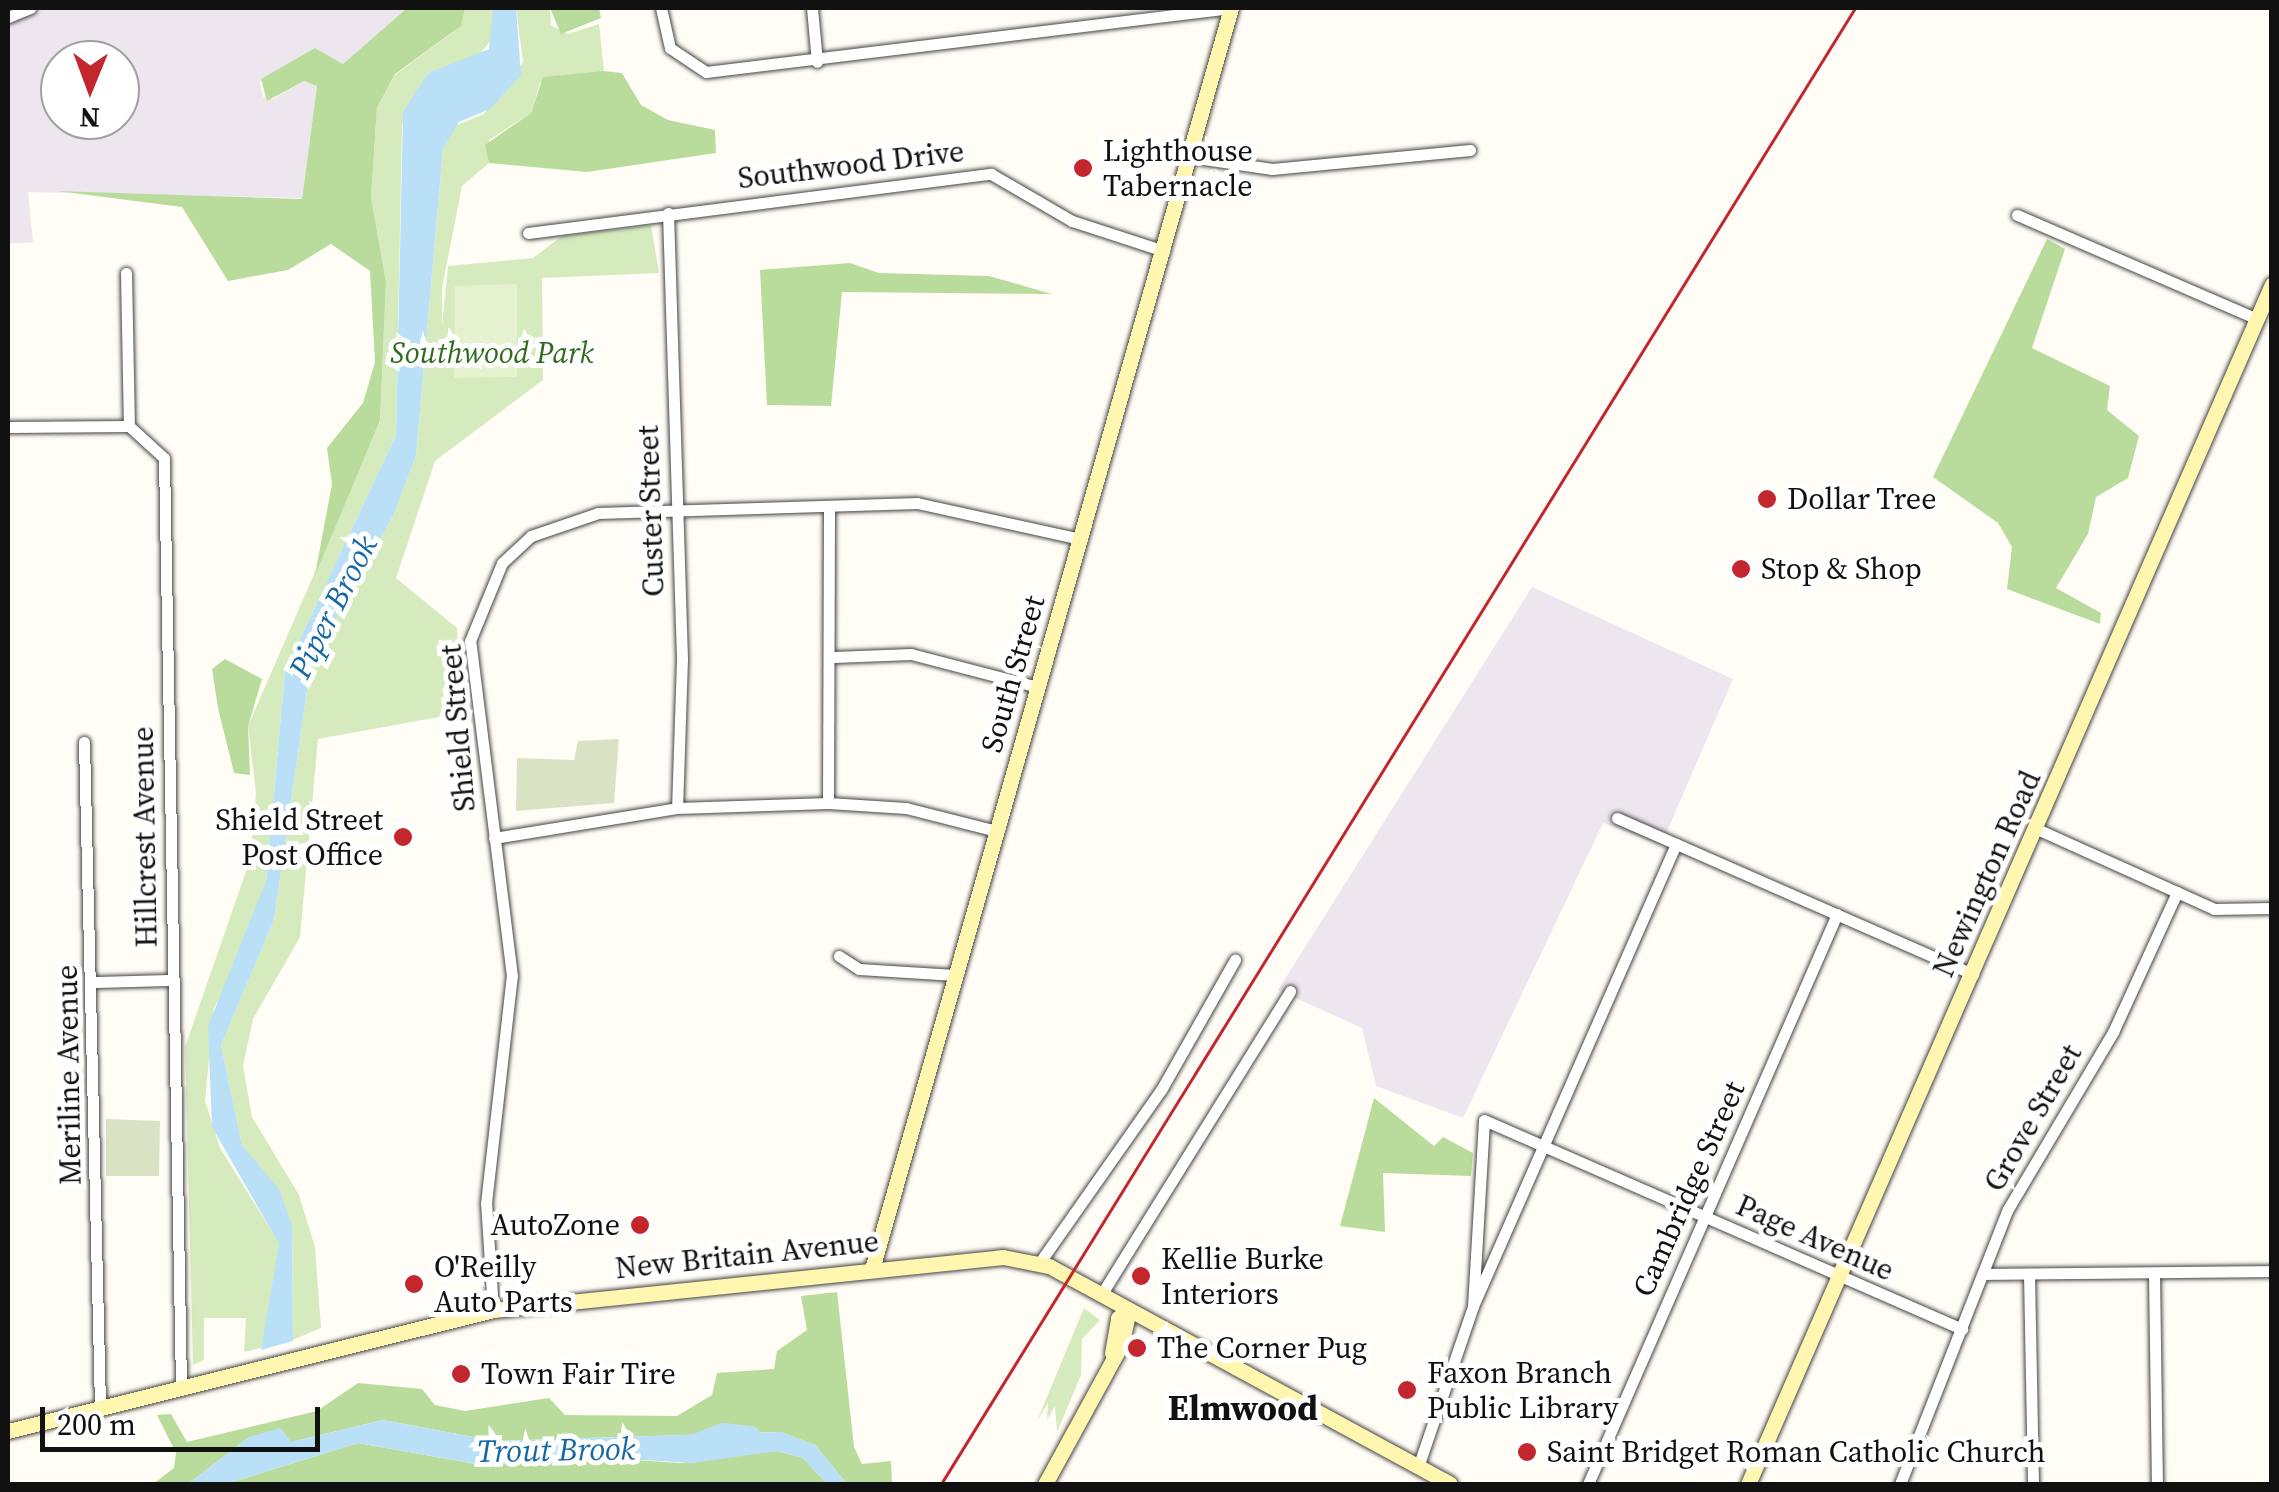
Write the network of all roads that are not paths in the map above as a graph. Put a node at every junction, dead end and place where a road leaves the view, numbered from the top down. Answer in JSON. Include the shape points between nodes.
{"nodes":[{"id":1,"x":30,"y":8,"type":"edge"},
{"id":2,"x":661,"y":8,"type":"edge"},
{"id":3,"x":812,"y":8,"type":"edge"},
{"id":4,"x":1231,"y":8,"type":"edge"},
{"id":5,"x":8,"y":17,"type":"edge"},
{"id":6,"x":817,"y":62,"type":"junction"},
{"id":7,"x":1470,"y":150,"type":"dead end"},
{"id":8,"x":1190,"y":157,"type":"junction"},
{"id":9,"x":668,"y":212,"type":"junction"},
{"id":10,"x":2017,"y":215,"type":"dead end"},
{"id":11,"x":528,"y":233,"type":"dead end"},
{"id":12,"x":1164,"y":251,"type":"junction"},
{"id":13,"x":126,"y":272,"type":"dead end"},
{"id":14,"x":2272,"y":284,"type":"edge"},
{"id":15,"x":2256,"y":318,"type":"junction"},
{"id":16,"x":128,"y":426,"type":"junction"},
{"id":17,"x":8,"y":428,"type":"edge"},
{"id":18,"x":828,"y":506,"type":"junction"},
{"id":19,"x":675,"y":511,"type":"junction"},
{"id":20,"x":1080,"y":539,"type":"junction"},
{"id":21,"x":834,"y":656,"type":"junction"},
{"id":22,"x":1038,"y":686,"type":"junction"},
{"id":23,"x":84,"y":742,"type":"dead end"},
{"id":24,"x":828,"y":803,"type":"junction"},
{"id":25,"x":677,"y":808,"type":"junction"},
{"id":26,"x":1617,"y":818,"type":"dead end"},
{"id":27,"x":2037,"y":829,"type":"junction"},
{"id":28,"x":997,"y":831,"type":"junction"},
{"id":29,"x":494,"y":838,"type":"junction"},
{"id":30,"x":1676,"y":844,"type":"junction"},
{"id":31,"x":2177,"y":892,"type":"junction"},
{"id":32,"x":2272,"y":908,"type":"edge"},
{"id":33,"x":1837,"y":914,"type":"junction"},
{"id":34,"x":839,"y":956,"type":"dead end"},
{"id":35,"x":1235,"y":960,"type":"dead end"},
{"id":36,"x":1973,"y":974,"type":"junction"},
{"id":37,"x":955,"y":975,"type":"junction"},
{"id":38,"x":172,"y":980,"type":"junction"},
{"id":39,"x":93,"y":982,"type":"junction"},
{"id":40,"x":1290,"y":991,"type":"dead end"},
{"id":41,"x":1543,"y":1146,"type":"junction"},
{"id":42,"x":1704,"y":1216,"type":"junction"},
{"id":43,"x":1040,"y":1262,"type":"junction"},
{"id":44,"x":872,"y":1269,"type":"junction"},
{"id":45,"x":2272,"y":1271,"type":"edge"},
{"id":46,"x":2154,"y":1273,"type":"junction"},
{"id":47,"x":1984,"y":1274,"type":"junction"},
{"id":48,"x":2030,"y":1274,"type":"junction"},
{"id":49,"x":1840,"y":1277,"type":"junction"},
{"id":50,"x":1102,"y":1295,"type":"junction"},
{"id":51,"x":1473,"y":1306,"type":"junction"},
{"id":52,"x":493,"y":1310,"type":"junction"},
{"id":53,"x":1130,"y":1312,"type":"junction"},
{"id":54,"x":1962,"y":1329,"type":"junction"},
{"id":55,"x":181,"y":1386,"type":"junction"},
{"id":56,"x":100,"y":1407,"type":"junction"},
{"id":57,"x":8,"y":1431,"type":"edge"},
{"id":58,"x":1418,"y":1467,"type":"junction"},
{"id":59,"x":1044,"y":1484,"type":"edge"},
{"id":60,"x":1450,"y":1484,"type":"edge"},
{"id":61,"x":1588,"y":1484,"type":"edge"},
{"id":62,"x":1748,"y":1484,"type":"edge"},
{"id":63,"x":1900,"y":1484,"type":"edge"},
{"id":64,"x":2033,"y":1484,"type":"edge"},
{"id":65,"x":2157,"y":1484,"type":"edge"}],
"edges":[{"from":1,"to":5,"type":"street"},
{"from":2,"to":6,"type":"street","via":[[670,48],[706,72]]},
{"from":3,"to":6,"type":"street"},
{"from":4,"to":6,"type":"street"},
{"from":4,"to":8,"type":"main road","name":"South Street"},
{"from":7,"to":8,"type":"street","via":[[1272,169]]},
{"from":8,"to":12,"type":"main road","name":"South Street"},
{"from":9,"to":11,"type":"street","name":"Southwood Drive"},
{"from":9,"to":12,"type":"street","name":"Southwood Drive","via":[[990,174],[1072,221]]},
{"from":9,"to":19,"type":"street","name":"Custer Street"},
{"from":10,"to":15,"type":"street"},
{"from":12,"to":20,"type":"main road","name":"South Street"},
{"from":13,"to":16,"type":"street"},
{"from":14,"to":15,"type":"main road","name":"Newington Road"},
{"from":15,"to":27,"type":"main road","name":"Newington Road"},
{"from":16,"to":17,"type":"street"},
{"from":16,"to":38,"type":"street","name":"Hillcrest Avenue","via":[[164,458]]},
{"from":18,"to":19,"type":"street","name":"Shield Street"},
{"from":18,"to":20,"type":"street","name":"Shield Street","via":[[951,507]]},
{"from":18,"to":21,"type":"street"},
{"from":19,"to":25,"type":"street","name":"Custer Street"},
{"from":19,"to":29,"type":"street","name":"Shield Street","via":[[564,520],[531,536],[488,582],[470,641]]},
{"from":20,"to":22,"type":"main road","name":"South Street"},
{"from":21,"to":22,"type":"street","via":[[911,654]]},
{"from":21,"to":24,"type":"street"},
{"from":22,"to":28,"type":"main road","name":"South Street"},
{"from":23,"to":39,"type":"street","name":"Meriline Avenue"},
{"from":24,"to":25,"type":"street"},
{"from":24,"to":28,"type":"street","via":[[899,807]]},
{"from":25,"to":29,"type":"street"},
{"from":26,"to":30,"type":"street"},
{"from":27,"to":31,"type":"street"},
{"from":27,"to":36,"type":"main road","name":"Newington Road"},
{"from":28,"to":37,"type":"main road","name":"South Street"},
{"from":29,"to":52,"type":"street","name":"Shield Street","via":[[512,976],[486,1204]]},
{"from":30,"to":33,"type":"street"},
{"from":30,"to":41,"type":"street"},
{"from":31,"to":32,"type":"street","via":[[2214,909]]},
{"from":31,"to":47,"type":"street","name":"Grove Street","via":[[2113,1032],[2028,1168]]},
{"from":33,"to":36,"type":"street"},
{"from":33,"to":42,"type":"street","name":"Cambridge Street"},
{"from":34,"to":37,"type":"street","via":[[859,969]]},
{"from":35,"to":43,"type":"street","via":[[1161,1090]]},
{"from":36,"to":49,"type":"main road","name":"Newington Road"},
{"from":37,"to":44,"type":"main road","name":"South Street"},
{"from":38,"to":39,"type":"street"},
{"from":38,"to":55,"type":"street","name":"Hillcrest Avenue"},
{"from":39,"to":56,"type":"street","name":"Meriline Avenue"},
{"from":40,"to":50,"type":"street"},
{"from":41,"to":42,"type":"street","name":"Page Avenue"},
{"from":41,"to":51,"type":"street"},
{"from":41,"to":51,"type":"street","name":"Page Avenue","via":[[1484,1120]]},
{"from":42,"to":49,"type":"street","name":"Page Avenue"},
{"from":42,"to":61,"type":"street","name":"Cambridge Street"},
{"from":43,"to":44,"type":"main road","name":"New Britain Avenue","via":[[991,1257]]},
{"from":43,"to":50,"type":"main road","name":"New Britain Avenue"},
{"from":44,"to":52,"type":"main road","name":"New Britain Avenue"},
{"from":45,"to":46,"type":"street"},
{"from":46,"to":48,"type":"street"},
{"from":46,"to":65,"type":"street"},
{"from":47,"to":48,"type":"street"},
{"from":47,"to":54,"type":"street","name":"Grove Street"},
{"from":48,"to":64,"type":"street"},
{"from":49,"to":54,"type":"street","name":"Page Avenue"},
{"from":49,"to":62,"type":"main road","name":"Newington Road"},
{"from":50,"to":53,"type":"main road","name":"New Britain Avenue"},
{"from":51,"to":58,"type":"street"},
{"from":52,"to":55,"type":"main road","name":"New Britain Avenue"},
{"from":53,"to":58,"type":"main road","name":"New Britain Avenue"},
{"from":53,"to":59,"type":"main road","via":[[1118,1318],[1112,1354]]},
{"from":54,"to":63,"type":"street","name":"Grove Street"},
{"from":55,"to":56,"type":"main road","name":"New Britain Avenue"},
{"from":56,"to":57,"type":"main road","name":"New Britain Avenue"},
{"from":58,"to":60,"type":"main road","name":"New Britain Avenue"}]}
